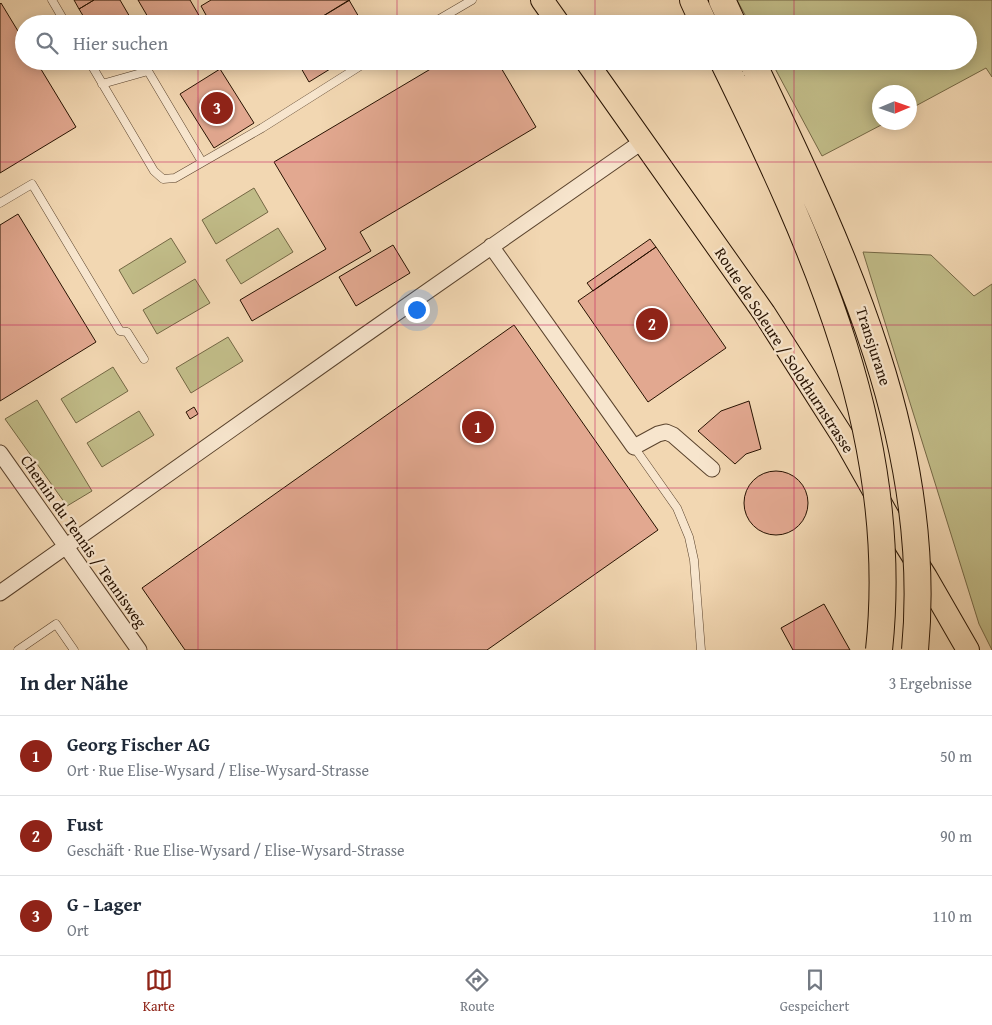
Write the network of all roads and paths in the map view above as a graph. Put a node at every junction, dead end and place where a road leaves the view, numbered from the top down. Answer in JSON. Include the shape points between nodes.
{"nodes":[{"id":1,"x":52,"y":0,"type":"edge"},
{"id":2,"x":472,"y":0,"type":"edge"},
{"id":3,"x":542,"y":0,"type":"edge"},
{"id":4,"x":693,"y":0,"type":"edge"},
{"id":5,"x":722,"y":0,"type":"edge"},
{"id":6,"x":61,"y":15,"type":"edge"},
{"id":7,"x":447,"y":15,"type":"edge"},
{"id":8,"x":553,"y":15,"type":"edge"},
{"id":9,"x":700,"y":15,"type":"edge"},
{"id":10,"x":729,"y":15,"type":"edge"},
{"id":11,"x":94,"y":70,"type":"edge"},
{"id":12,"x":354,"y":70,"type":"edge"},
{"id":13,"x":592,"y":70,"type":"edge"},
{"id":14,"x":727,"y":70,"type":"edge"},
{"id":15,"x":756,"y":70,"type":"edge"},
{"id":16,"x":102,"y":84,"type":"junction"},
{"id":17,"x":643,"y":141,"type":"junction"},
{"id":18,"x":202,"y":162,"type":"junction"},
{"id":19,"x":0,"y":203,"type":"edge"},
{"id":20,"x":491,"y":246,"type":"junction"},
{"id":21,"x":144,"y":359,"type":"dead end"},
{"id":22,"x":634,"y":447,"type":"junction"},
{"id":23,"x":0,"y":453,"type":"edge"},
{"id":24,"x":712,"y":469,"type":"dead end"},
{"id":25,"x":66,"y":546,"type":"junction"},
{"id":26,"x":0,"y":593,"type":"edge"},
{"id":27,"x":18,"y":650,"type":"edge"},
{"id":28,"x":74,"y":650,"type":"edge"},
{"id":29,"x":139,"y":650,"type":"edge"},
{"id":30,"x":701,"y":650,"type":"edge"},
{"id":31,"x":879,"y":650,"type":"edge"},
{"id":32,"x":915,"y":650,"type":"edge"},
{"id":33,"x":968,"y":650,"type":"edge"}],
"edges":[{"from":1,"to":6,"type":"lane"},
{"from":2,"to":7,"type":"lane"},
{"from":3,"to":8,"type":"main road"},
{"from":4,"to":9,"type":"highway"},
{"from":5,"to":10,"type":"highway"},
{"from":11,"to":16,"type":"lane"},
{"from":12,"to":18,"type":"lane"},
{"from":13,"to":17,"type":"main road","name":"Route de Soleure / Solothurnstrasse"},
{"from":14,"to":31,"type":"highway","name":"Transjurane","bridge":true,"via":[[806,240],[834,312],[860,402],[877,486],[882,534]]},
{"from":15,"to":32,"type":"highway","name":"Transjurane","bridge":true,"via":[[843,259],[889,392],[909,482],[915,528],[918,622]]},
{"from":16,"to":18,"type":"lane","via":[[148,71]]},
{"from":16,"to":18,"type":"lane","via":[[154,171],[163,179],[175,178]]},
{"from":17,"to":20,"type":"street"},
{"from":17,"to":33,"type":"main road","name":"Route de Soleure / Solothurnstrasse","via":[[764,313],[845,440]]},
{"from":19,"to":21,"type":"lane","via":[[32,184],[120,331],[127,332]]},
{"from":20,"to":22,"type":"street"},
{"from":20,"to":25,"type":"street"},
{"from":22,"to":24,"type":"street","via":[[666,432]]},
{"from":22,"to":30,"type":"lane","via":[[678,508],[689,537],[694,560]]},
{"from":23,"to":25,"type":"street","name":"Chemin du Tennis / Tennisweg"},
{"from":25,"to":26,"type":"street"},
{"from":25,"to":29,"type":"street","name":"Chemin du Tennis / Tennisweg"},
{"from":27,"to":28,"type":"lane","via":[[56,624]]}]}
